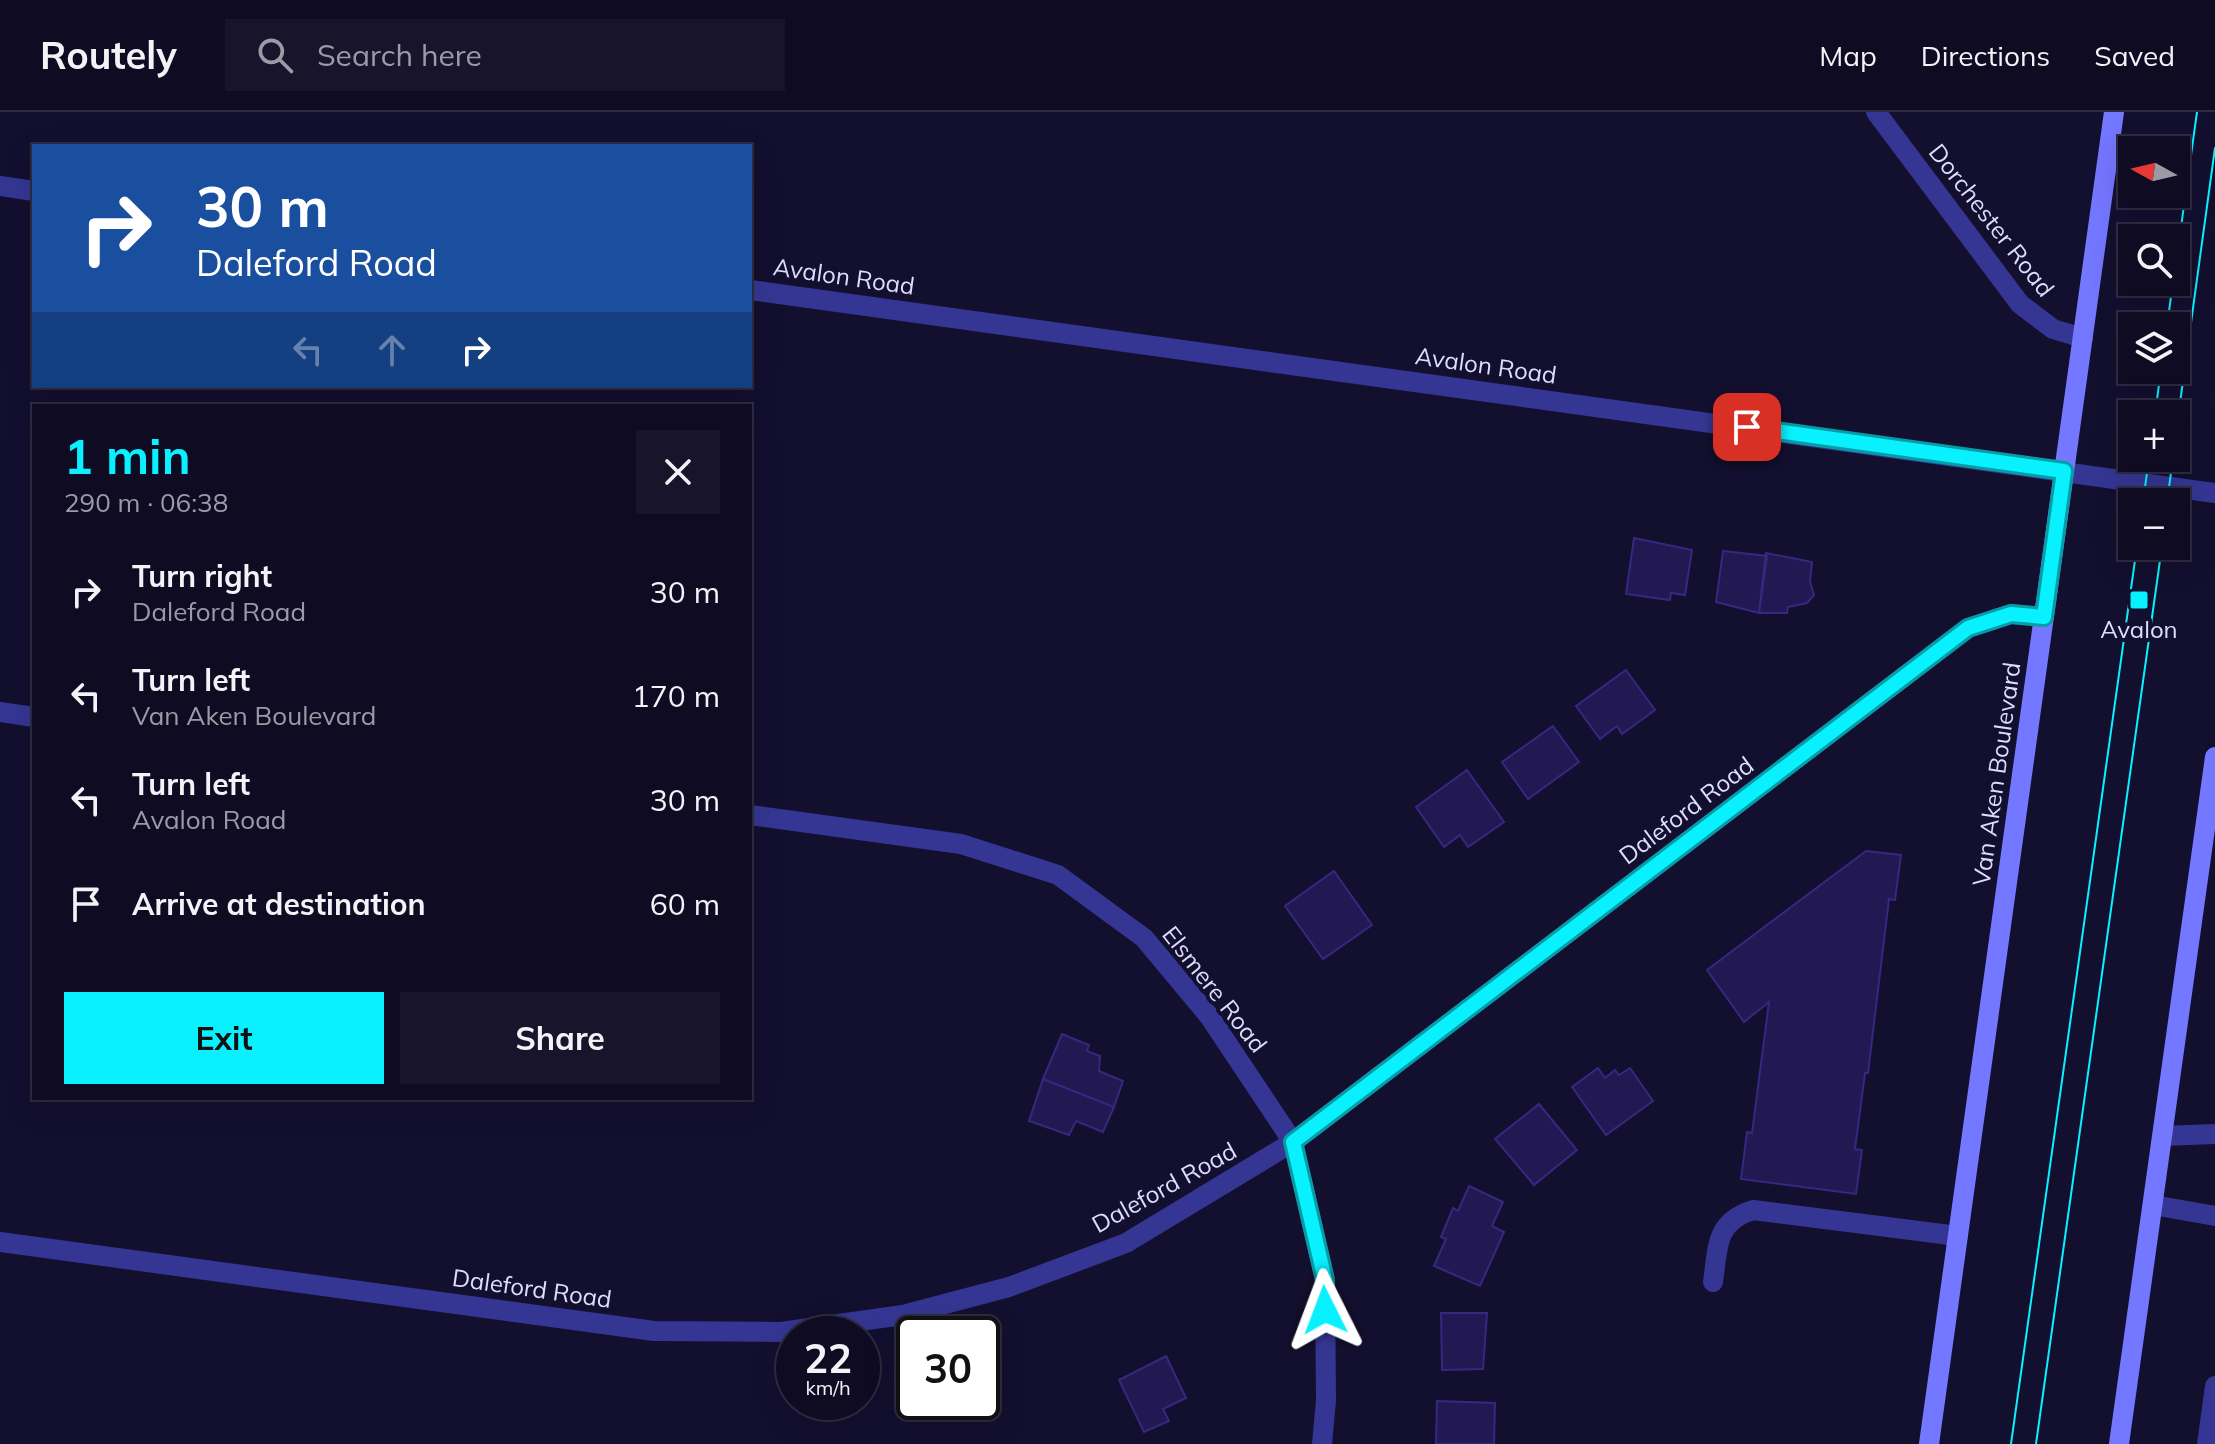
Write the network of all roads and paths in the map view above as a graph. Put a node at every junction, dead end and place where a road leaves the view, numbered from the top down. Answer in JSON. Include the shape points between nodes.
{"nodes":[{"id":1,"x":1876,"y":112,"type":"edge"},
{"id":2,"x":2114,"y":112,"type":"edge"},
{"id":3,"x":0,"y":186,"type":"edge"},
{"id":4,"x":32,"y":191,"type":"edge"},
{"id":5,"x":752,"y":290,"type":"edge"},
{"id":6,"x":2083,"y":338,"type":"junction"},
{"id":7,"x":2064,"y":471,"type":"junction"},
{"id":8,"x":2215,"y":493,"type":"edge"},
{"id":9,"x":2044,"y":617,"type":"junction"},
{"id":10,"x":0,"y":712,"type":"edge"},
{"id":11,"x":32,"y":717,"type":"edge"},
{"id":12,"x":2215,"y":757,"type":"edge"},
{"id":13,"x":752,"y":815,"type":"edge"},
{"id":14,"x":2211,"y":819,"type":"edge"},
{"id":15,"x":2215,"y":1134,"type":"edge"},
{"id":16,"x":2163,"y":1136,"type":"junction"},
{"id":17,"x":1293,"y":1142,"type":"junction"},
{"id":18,"x":2153,"y":1205,"type":"junction"},
{"id":19,"x":2215,"y":1216,"type":"edge"},
{"id":20,"x":1958,"y":1236,"type":"junction"},
{"id":21,"x":0,"y":1242,"type":"edge"},
{"id":22,"x":1713,"y":1282,"type":"dead end"},
{"id":23,"x":2215,"y":1386,"type":"edge"},
{"id":24,"x":1322,"y":1444,"type":"edge"},
{"id":25,"x":1929,"y":1444,"type":"edge"},
{"id":26,"x":2119,"y":1444,"type":"edge"},
{"id":27,"x":2207,"y":1444,"type":"edge"}],
"edges":[{"from":1,"to":6,"type":"street","name":"Dorchester Road","via":[[2020,304],[2053,329]]},
{"from":2,"to":6,"type":"main road","name":"Van Aken Boulevard"},
{"from":3,"to":4,"type":"street"},
{"from":5,"to":7,"type":"street","name":"Avalon Road"},
{"from":6,"to":7,"type":"main road","name":"Van Aken Boulevard"},
{"from":7,"to":8,"type":"street","name":"Avalon Road"},
{"from":7,"to":9,"type":"main road","name":"Van Aken Boulevard"},
{"from":9,"to":17,"type":"street","name":"Daleford Road","via":[[2011,614],[1968,628]]},
{"from":9,"to":20,"type":"main road","name":"Van Aken Boulevard"},
{"from":10,"to":11,"type":"street"},
{"from":12,"to":14,"type":"main road"},
{"from":13,"to":17,"type":"street","name":"Elsmere Road","via":[[961,844],[1058,875],[1144,938],[1209,1016]]},
{"from":14,"to":16,"type":"main road"},
{"from":15,"to":16,"type":"street"},
{"from":16,"to":18,"type":"main road"},
{"from":17,"to":21,"type":"street","name":"Daleford Road","via":[[1126,1243],[1009,1287],[903,1315],[781,1332],[654,1331]]},
{"from":17,"to":24,"type":"street","via":[[1325,1280]]},
{"from":18,"to":19,"type":"street"},
{"from":18,"to":26,"type":"main road"},
{"from":20,"to":22,"type":"street","via":[[1753,1210],[1734,1216],[1720,1236]]},
{"from":20,"to":25,"type":"main road","name":"Van Aken Boulevard"},
{"from":23,"to":27,"type":"street"}]}
